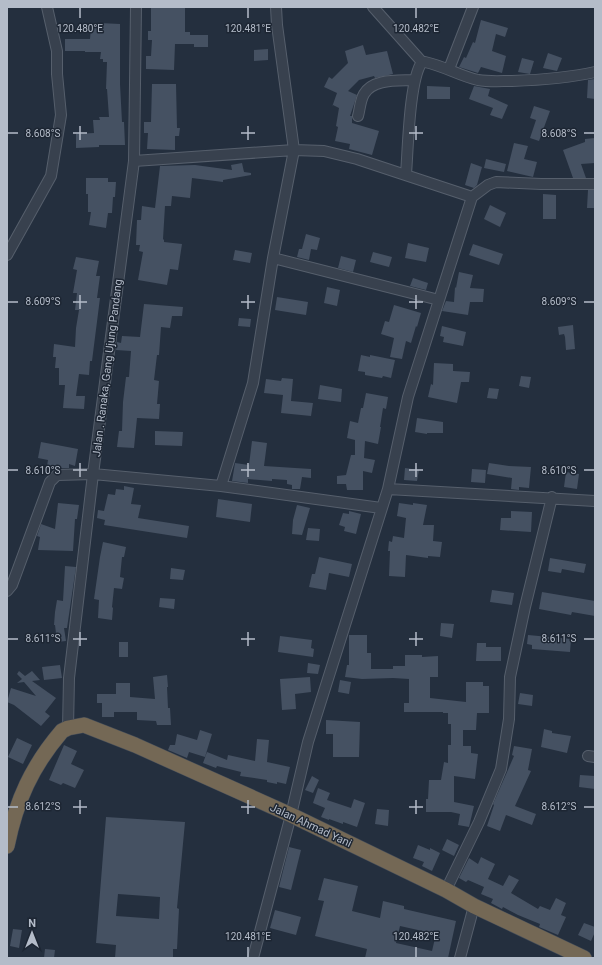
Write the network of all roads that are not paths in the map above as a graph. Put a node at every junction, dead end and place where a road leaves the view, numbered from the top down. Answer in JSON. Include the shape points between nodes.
{"nodes":[{"id":1,"x":48,"y":7,"type":"edge"},
{"id":2,"x":136,"y":7,"type":"edge"},
{"id":3,"x":276,"y":7,"type":"edge"},
{"id":4,"x":373,"y":7,"type":"edge"},
{"id":5,"x":473,"y":7,"type":"edge"},
{"id":6,"x":422,"y":62,"type":"junction"},
{"id":7,"x":449,"y":69,"type":"junction"},
{"id":8,"x":595,"y":72,"type":"edge"},
{"id":9,"x":415,"y":80,"type":"junction"},
{"id":10,"x":358,"y":116,"type":"dead end"},
{"id":11,"x":294,"y":150,"type":"junction"},
{"id":12,"x":134,"y":161,"type":"junction"},
{"id":13,"x":406,"y":174,"type":"junction"},
{"id":14,"x":595,"y":184,"type":"edge"},
{"id":15,"x":472,"y":197,"type":"junction"},
{"id":16,"x":7,"y":255,"type":"edge"},
{"id":17,"x":273,"y":258,"type":"junction"},
{"id":18,"x":439,"y":300,"type":"junction"},
{"id":19,"x":93,"y":474,"type":"junction"},
{"id":20,"x":221,"y":486,"type":"junction"},
{"id":21,"x":388,"y":488,"type":"junction"},
{"id":22,"x":552,"y":498,"type":"junction"},
{"id":23,"x":595,"y":501,"type":"edge"},
{"id":24,"x":381,"y":508,"type":"junction"},
{"id":25,"x":7,"y":592,"type":"edge"},
{"id":26,"x":68,"y":728,"type":"junction"},
{"id":27,"x":291,"y":815,"type":"junction"},
{"id":28,"x":7,"y":846,"type":"edge"},
{"id":29,"x":446,"y":890,"type":"junction"},
{"id":30,"x":474,"y":906,"type":"junction"},
{"id":31,"x":569,"y":955,"type":"edge"},
{"id":32,"x":253,"y":958,"type":"edge"},
{"id":33,"x":460,"y":958,"type":"edge"},
{"id":34,"x":584,"y":958,"type":"edge"}],
"edges":[{"from":1,"to":16,"type":"street","via":[[57,51],[61,115],[51,176]]},
{"from":2,"to":12,"type":"street","name":"Jalan . Ranaka, Gang Ujung Pandang"},
{"from":3,"to":11,"type":"street"},
{"from":4,"to":6,"type":"street"},
{"from":5,"to":7,"type":"street"},
{"from":6,"to":7,"type":"street"},
{"from":6,"to":9,"type":"street"},
{"from":7,"to":8,"type":"street","via":[[480,80],[499,81],[539,80]]},
{"from":9,"to":10,"type":"street","via":[[381,82],[371,86],[362,97]]},
{"from":9,"to":13,"type":"street"},
{"from":11,"to":12,"type":"street"},
{"from":11,"to":13,"type":"street","via":[[324,151]]},
{"from":11,"to":17,"type":"street"},
{"from":12,"to":19,"type":"street","name":"Jalan . Ranaka, Gang Ujung Pandang"},
{"from":13,"to":15,"type":"street"},
{"from":14,"to":15,"type":"street","via":[[496,182]]},
{"from":15,"to":18,"type":"street"},
{"from":17,"to":18,"type":"street"},
{"from":17,"to":20,"type":"street","via":[[253,384]]},
{"from":18,"to":21,"type":"street","via":[[408,397]]},
{"from":19,"to":20,"type":"street"},
{"from":19,"to":25,"type":"street","via":[[57,475],[50,482],[12,585]]},
{"from":19,"to":26,"type":"street","name":"Jalan . Ranaka, Gang Ujung Pandang","via":[[69,678]]},
{"from":20,"to":24,"type":"street"},
{"from":21,"to":22,"type":"street"},
{"from":21,"to":24,"type":"street"},
{"from":22,"to":23,"type":"street"},
{"from":22,"to":29,"type":"street","via":[[510,678],[509,719],[501,769]]},
{"from":24,"to":27,"type":"street","via":[[308,742]]},
{"from":26,"to":27,"type":"highway","name":"Jalan Ahmad Yani","via":[[84,726],[135,744]]},
{"from":26,"to":28,"type":"highway","via":[[56,738],[29,778],[17,806]]},
{"from":27,"to":29,"type":"highway","name":"Jalan Ahmad Yani"},
{"from":27,"to":32,"type":"street"},
{"from":29,"to":30,"type":"highway","name":"Jalan Ahmad Yani"},
{"from":30,"to":31,"type":"highway","name":"Jalan Ahmad Yani"},
{"from":30,"to":33,"type":"street"},
{"from":31,"to":34,"type":"highway","name":"Jalan Ahmad Yani"}]}
